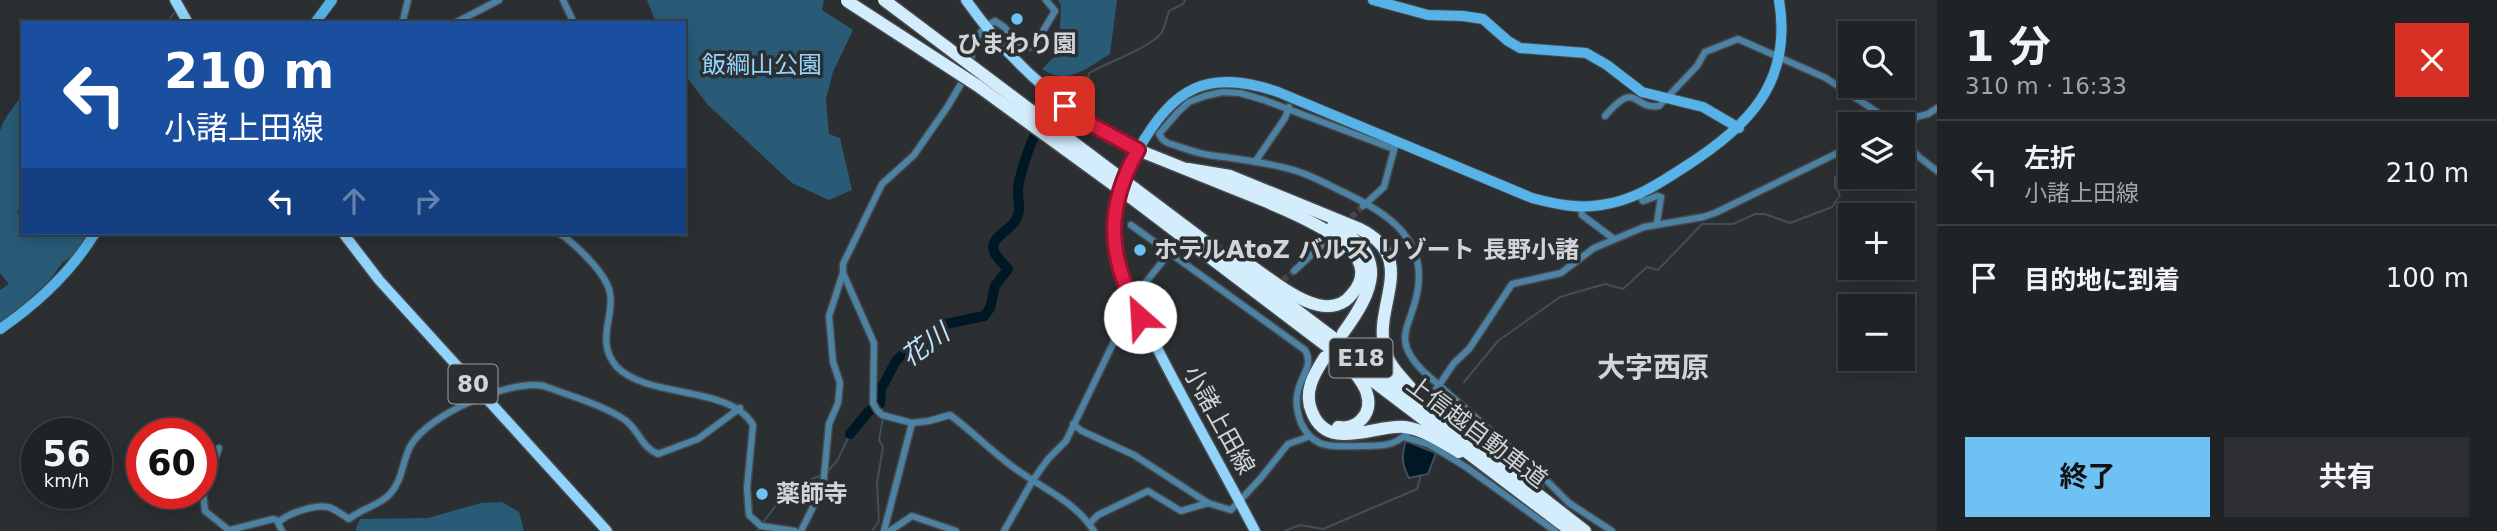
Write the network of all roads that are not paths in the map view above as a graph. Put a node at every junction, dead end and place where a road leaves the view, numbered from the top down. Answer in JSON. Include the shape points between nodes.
{"nodes":[{"id":1,"x":175,"y":0,"type":"edge"},
{"id":2,"x":332,"y":0,"type":"edge"},
{"id":3,"x":408,"y":0,"type":"edge"},
{"id":4,"x":499,"y":0,"type":"edge"},
{"id":5,"x":563,"y":0,"type":"edge"},
{"id":6,"x":847,"y":0,"type":"edge"},
{"id":7,"x":884,"y":0,"type":"edge"},
{"id":8,"x":966,"y":0,"type":"edge"},
{"id":9,"x":1046,"y":0,"type":"edge"},
{"id":10,"x":1373,"y":0,"type":"edge"},
{"id":11,"x":1779,"y":0,"type":"edge"},
{"id":12,"x":187,"y":21,"type":"edge"},
{"id":13,"x":316,"y":21,"type":"edge"},
{"id":14,"x":404,"y":21,"type":"edge"},
{"id":15,"x":459,"y":21,"type":"edge"},
{"id":16,"x":573,"y":21,"type":"edge"},
{"id":17,"x":986,"y":27,"type":"junction"},
{"id":18,"x":1779,"y":57,"type":"junction"},
{"id":19,"x":1665,"y":99,"type":"junction"},
{"id":20,"x":1289,"y":108,"type":"junction"},
{"id":21,"x":1937,"y":108,"type":"edge"},
{"id":22,"x":1876,"y":112,"type":"edge"},
{"id":23,"x":1605,"y":116,"type":"dead end"},
{"id":24,"x":1915,"y":118,"type":"edge"},
{"id":25,"x":1739,"y":128,"type":"junction"},
{"id":26,"x":1395,"y":145,"type":"junction"},
{"id":27,"x":1138,"y":150,"type":"junction"},
{"id":28,"x":1838,"y":153,"type":"edge"},
{"id":29,"x":1915,"y":153,"type":"edge"},
{"id":30,"x":1255,"y":162,"type":"junction"},
{"id":31,"x":1188,"y":169,"type":"junction"},
{"id":32,"x":1937,"y":171,"type":"edge"},
{"id":33,"x":1132,"y":192,"type":"junction"},
{"id":34,"x":1639,"y":194,"type":"junction"},
{"id":35,"x":1156,"y":204,"type":"junction"},
{"id":36,"x":1272,"y":204,"type":"junction"},
{"id":37,"x":1365,"y":205,"type":"junction"},
{"id":38,"x":1581,"y":206,"type":"junction"},
{"id":39,"x":1336,"y":219,"type":"junction"},
{"id":40,"x":1657,"y":223,"type":"junction"},
{"id":41,"x":1131,"y":225,"type":"dead end"},
{"id":42,"x":94,"y":235,"type":"edge"},
{"id":43,"x":345,"y":235,"type":"edge"},
{"id":44,"x":562,"y":235,"type":"edge"},
{"id":45,"x":1614,"y":239,"type":"junction"},
{"id":46,"x":1323,"y":244,"type":"dead end"},
{"id":47,"x":1170,"y":252,"type":"junction"},
{"id":48,"x":1294,"y":271,"type":"tunnel mouth"},
{"id":49,"x":843,"y":273,"type":"junction"},
{"id":50,"x":1246,"y":283,"type":"junction"},
{"id":51,"x":0,"y":329,"type":"edge"},
{"id":52,"x":1149,"y":332,"type":"junction"},
{"id":53,"x":1439,"y":384,"type":"junction"},
{"id":54,"x":1435,"y":391,"type":"tunnel mouth"},
{"id":55,"x":485,"y":397,"type":"junction"},
{"id":56,"x":740,"y":408,"type":"junction"},
{"id":57,"x":912,"y":423,"type":"junction"},
{"id":58,"x":1073,"y":424,"type":"junction"},
{"id":59,"x":1308,"y":437,"type":"junction"},
{"id":60,"x":219,"y":448,"type":"dead end"},
{"id":61,"x":1033,"y":480,"type":"junction"},
{"id":62,"x":1523,"y":481,"type":"junction"},
{"id":63,"x":1240,"y":502,"type":"junction"},
{"id":64,"x":1208,"y":503,"type":"junction"},
{"id":65,"x":1549,"y":513,"type":"junction"},
{"id":66,"x":279,"y":521,"type":"junction"},
{"id":67,"x":1089,"y":524,"type":"junction"},
{"id":68,"x":230,"y":530,"type":"edge"},
{"id":69,"x":282,"y":531,"type":"edge"},
{"id":70,"x":607,"y":531,"type":"edge"},
{"id":71,"x":798,"y":531,"type":"edge"},
{"id":72,"x":884,"y":531,"type":"edge"},
{"id":73,"x":890,"y":531,"type":"edge"},
{"id":74,"x":956,"y":531,"type":"edge"},
{"id":75,"x":1004,"y":531,"type":"edge"},
{"id":76,"x":1094,"y":531,"type":"edge"},
{"id":77,"x":1255,"y":531,"type":"edge"},
{"id":78,"x":1555,"y":531,"type":"edge"},
{"id":79,"x":1571,"y":531,"type":"edge"},
{"id":80,"x":1585,"y":531,"type":"edge"},
{"id":81,"x":1612,"y":531,"type":"edge"}],
"edges":[{"from":1,"to":12,"type":"main road"},
{"from":2,"to":13,"type":"street"},
{"from":3,"to":14,"type":"street"},
{"from":4,"to":15,"type":"street"},
{"from":5,"to":16,"type":"street"},
{"from":6,"to":33,"type":"highway","name":"上信越自動車道","number":"E18","bridge":true},
{"from":7,"to":33,"type":"highway","name":"上信越自動車道","number":"E18","bridge":true},
{"from":8,"to":17,"type":"main road"},
{"from":9,"to":17,"type":"street","via":[[1054,14],[1030,49],[1021,47],[998,22]]},
{"from":10,"to":19,"type":"street","via":[[1428,15],[1483,19],[1520,48],[1586,53],[1637,90]]},
{"from":11,"to":18,"type":"street"},
{"from":17,"to":27,"type":"main road","via":[[1065,106]]},
{"from":17,"to":49,"type":"street","via":[[974,41],[965,79],[948,106],[914,155],[881,184],[847,253]]},
{"from":18,"to":19,"type":"street","via":[[1732,40],[1705,52]]},
{"from":18,"to":22,"type":"street","via":[[1826,78]]},
{"from":18,"to":25,"type":"street","via":[[1768,90]]},
{"from":19,"to":23,"type":"street","via":[[1654,107],[1626,97]]},
{"from":19,"to":25,"type":"street","via":[[1703,107]]},
{"from":20,"to":26,"type":"street"},
{"from":20,"to":30,"type":"street"},
{"from":20,"to":30,"type":"street","via":[[1222,92],[1189,102],[1159,134],[1163,141],[1197,152]]},
{"from":21,"to":24,"type":"street"},
{"from":25,"to":34,"type":"street"},
{"from":26,"to":27,"type":"street","via":[[1265,88],[1219,82],[1199,86],[1174,100]]},
{"from":26,"to":37,"type":"street","via":[[1384,187]]},
{"from":26,"to":38,"type":"street","via":[[1532,198]]},
{"from":27,"to":31,"type":"highway"},
{"from":27,"to":52,"type":"main road","name":"小諸上田線","via":[[1118,196],[1114,240],[1121,275]]},
{"from":28,"to":40,"type":"street","via":[[1715,213]]},
{"from":29,"to":32,"type":"street"},
{"from":30,"to":37,"type":"street","via":[[1299,172]]},
{"from":31,"to":36,"type":"highway"},
{"from":31,"to":39,"type":"highway","via":[[1230,176]]},
{"from":33,"to":35,"type":"highway","name":"上信越自動車道","number":"E18"},
{"from":33,"to":50,"type":"highway","name":"上信越自動車道","number":"E18"},
{"from":34,"to":38,"type":"street","via":[[1610,204]]},
{"from":34,"to":40,"type":"street","via":[[1643,201],[1661,197]]},
{"from":35,"to":36,"type":"highway","via":[[1306,300],[1329,306],[1347,299],[1360,278],[1353,252],[1335,236]]},
{"from":35,"to":62,"type":"highway","name":"上信越自動車道","number":"E18"},
{"from":36,"to":39,"type":"highway","via":[[1340,229],[1363,249],[1370,263],[1371,286],[1345,335],[1372,301],[1378,270],[1364,239]]},
{"from":37,"to":53,"type":"street","via":[[1401,229],[1413,251],[1419,284],[1405,329],[1405,345],[1418,366]]},
{"from":38,"to":45,"type":"street","via":[[1582,215]]},
{"from":39,"to":62,"type":"highway","via":[[1373,237],[1389,260],[1392,282],[1383,340],[1394,370],[1420,397]]},
{"from":40,"to":45,"type":"street"},
{"from":41,"to":47,"type":"street"},
{"from":42,"to":51,"type":"street","via":[[51,288]]},
{"from":43,"to":55,"type":"main road","number":"80"},
{"from":44,"to":56,"type":"street","via":[[608,284],[605,343],[620,369],[643,382]]},
{"from":45,"to":53,"type":"street","via":[[1561,273],[1512,284],[1469,349]]},
{"from":46,"to":48,"type":"street"},
{"from":47,"to":52,"type":"street","via":[[1138,292],[1153,327]]},
{"from":47,"to":59,"type":"street","via":[[1308,354],[1297,400]]},
{"from":49,"to":57,"type":"street","via":[[873,343],[874,406],[883,415]]},
{"from":49,"to":71,"type":"street","via":[[829,317],[840,383],[829,424],[824,487]]},
{"from":50,"to":65,"type":"highway","name":"上信越自動車道","number":"E18"},
{"from":50,"to":65,"type":"highway","via":[[1360,380],[1368,398],[1360,422],[1351,427],[1331,425],[1317,408],[1316,389],[1327,359],[1313,377],[1308,397],[1313,417],[1322,426],[1347,435],[1395,427],[1421,432]]},
{"from":52,"to":58,"type":"street","via":[[1138,333],[1128,320],[1122,325]]},
{"from":52,"to":63,"type":"main road","name":"小諸上田線"},
{"from":53,"to":54,"type":"street"},
{"from":53,"to":81,"type":"street","via":[[1575,509]]},
{"from":55,"to":56,"type":"street","via":[[520,386],[544,386],[628,422],[643,445],[658,454],[698,439]]},
{"from":55,"to":66,"type":"street","via":[[426,427],[410,447],[396,488],[388,497],[349,519],[322,507]]},
{"from":55,"to":70,"type":"main road","number":"80"},
{"from":56,"to":71,"type":"street","via":[[753,425],[747,488],[750,515],[761,526]]},
{"from":57,"to":61,"type":"street","via":[[950,415]]},
{"from":57,"to":72,"type":"street"},
{"from":58,"to":61,"type":"street","via":[[1066,440]]},
{"from":58,"to":64,"type":"street","via":[[1134,455]]},
{"from":59,"to":63,"type":"street","via":[[1288,444]]},
{"from":59,"to":78,"type":"street","via":[[1343,446],[1388,445],[1406,435],[1436,449]]},
{"from":60,"to":68,"type":"street","via":[[203,492],[205,511]]},
{"from":61,"to":67,"type":"street","via":[[1058,495]]},
{"from":61,"to":75,"type":"street"},
{"from":62,"to":80,"type":"highway","name":"上信越自動車道","number":"E18"},
{"from":63,"to":64,"type":"street","via":[[1231,510]]},
{"from":63,"to":77,"type":"main road","name":"小諸上田線"},
{"from":64,"to":67,"type":"street","via":[[1181,511],[1148,491]]},
{"from":65,"to":79,"type":"highway","name":"上信越自動車道","number":"E18"},
{"from":66,"to":68,"type":"street"},
{"from":66,"to":69,"type":"street"},
{"from":67,"to":76,"type":"street"},
{"from":73,"to":74,"type":"street","via":[[912,516]]}]}
